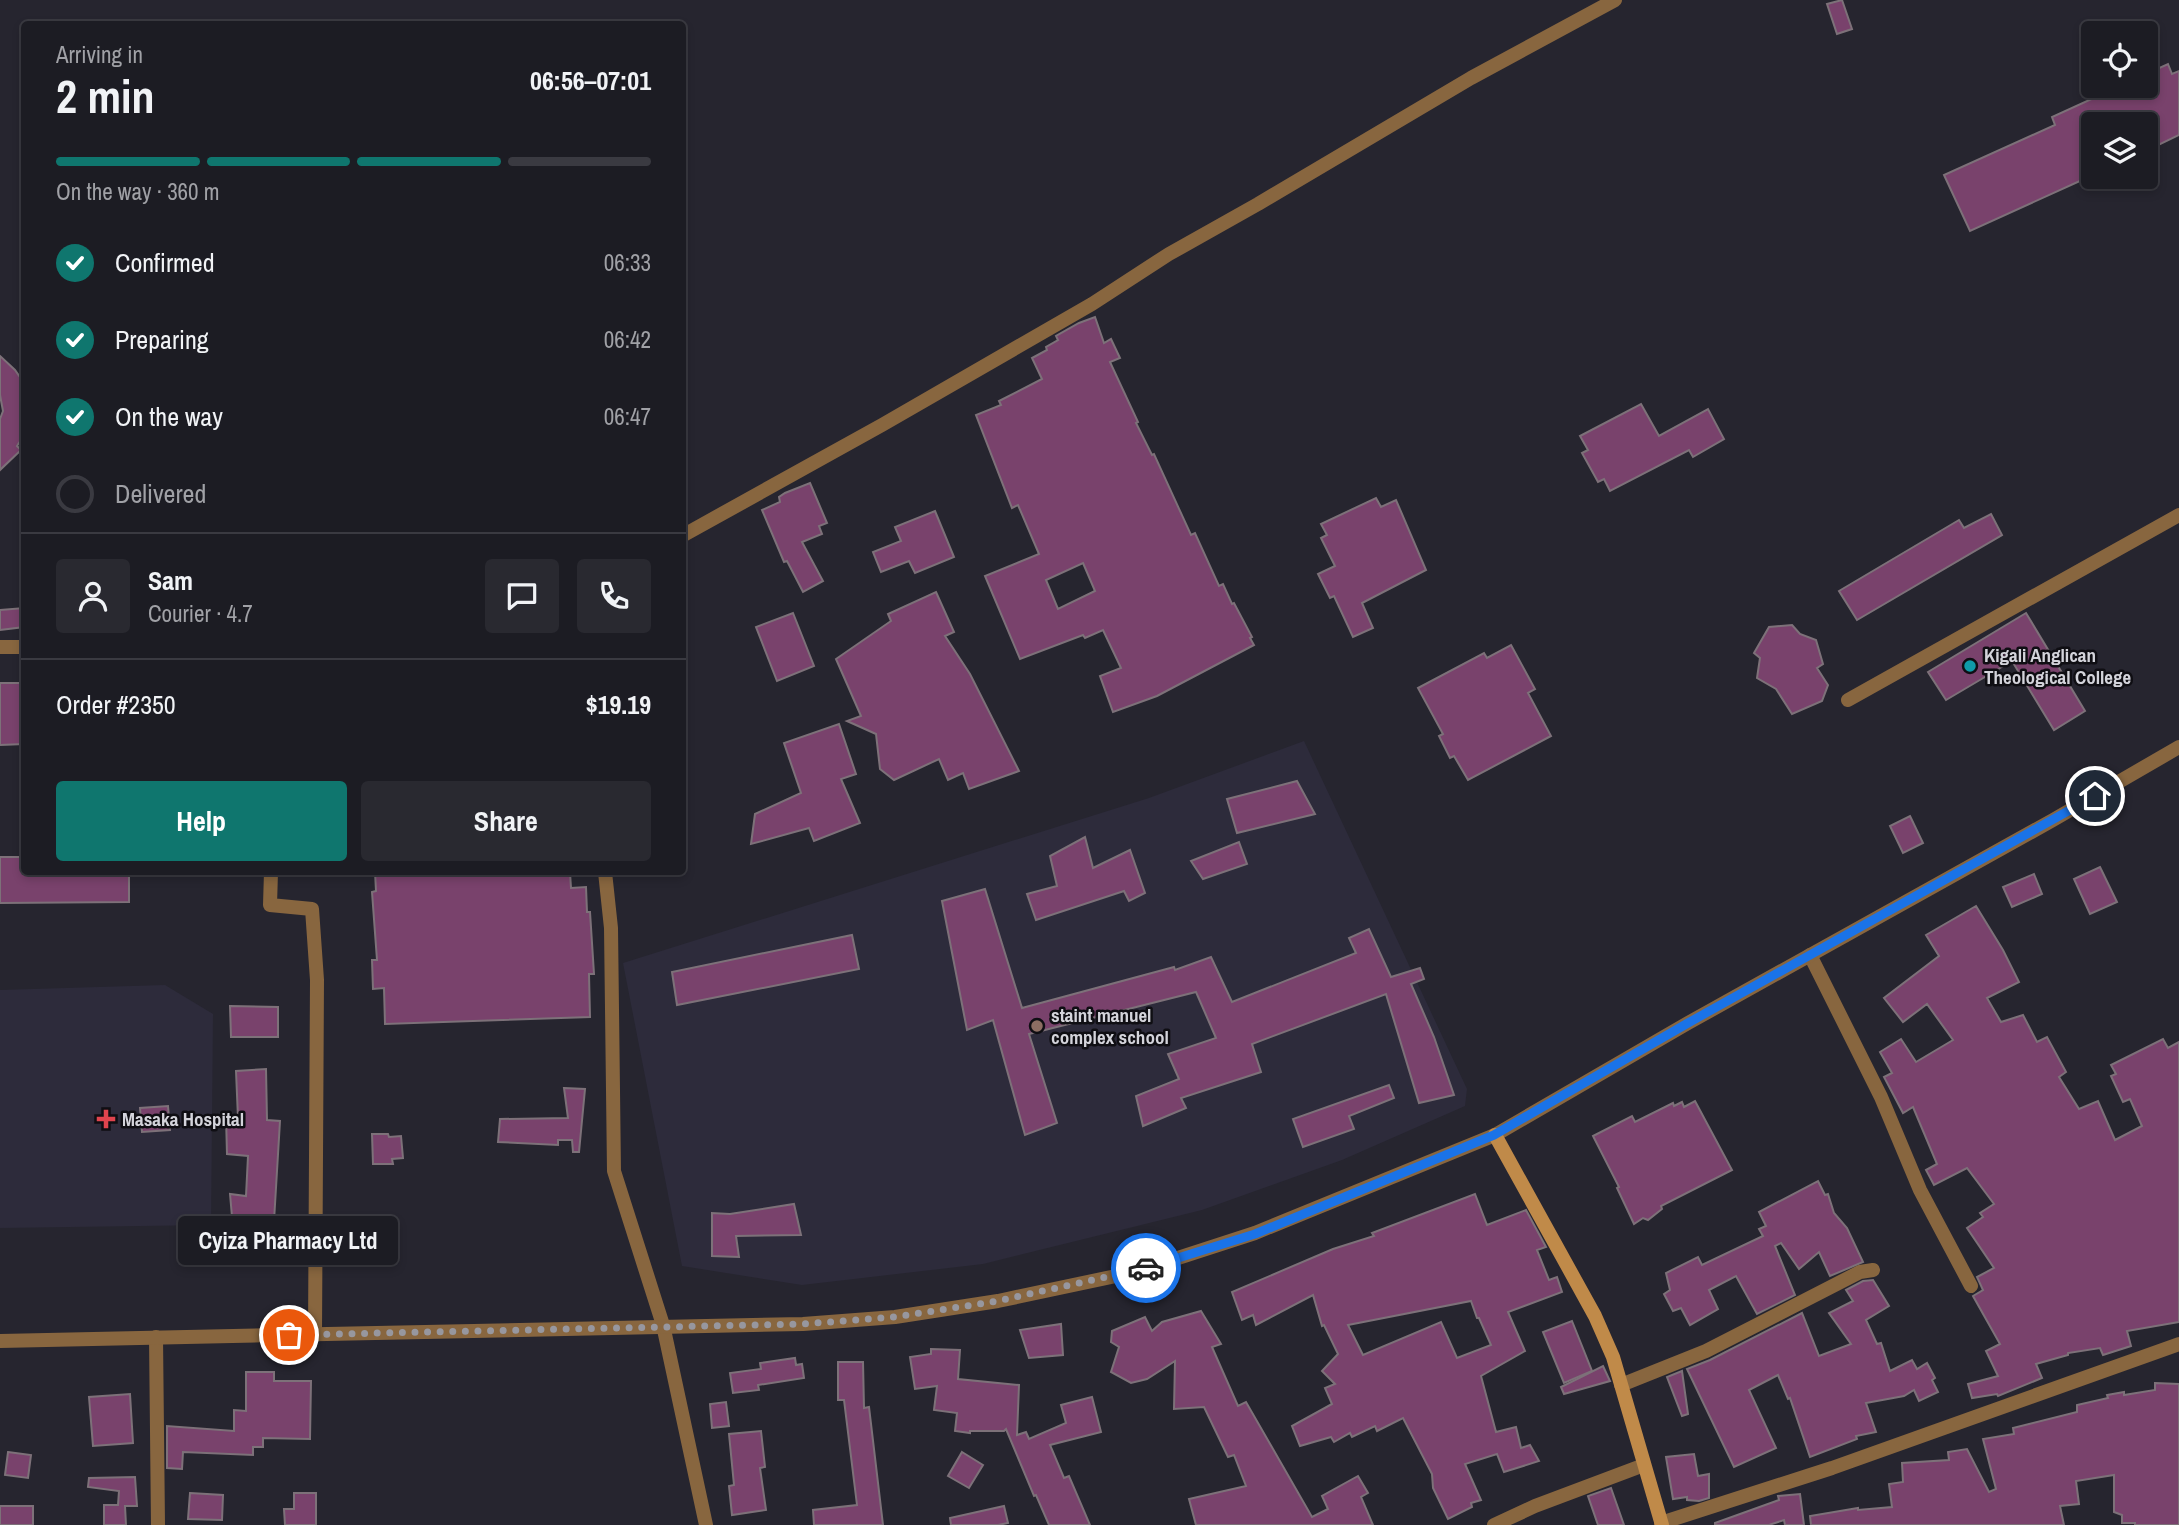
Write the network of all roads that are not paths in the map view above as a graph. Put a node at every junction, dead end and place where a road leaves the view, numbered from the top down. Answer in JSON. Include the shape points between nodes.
{"nodes":[{"id":1,"x":1615,"y":0,"type":"edge"},
{"id":2,"x":2179,"y":515,"type":"edge"},
{"id":3,"x":686,"y":534,"type":"edge"},
{"id":4,"x":0,"y":647,"type":"edge"},
{"id":5,"x":21,"y":647,"type":"edge"},
{"id":6,"x":1848,"y":700,"type":"dead end"},
{"id":7,"x":2179,"y":747,"type":"edge"},
{"id":8,"x":271,"y":875,"type":"edge"},
{"id":9,"x":605,"y":875,"type":"edge"},
{"id":10,"x":1810,"y":955,"type":"junction"},
{"id":11,"x":1494,"y":1135,"type":"junction"},
{"id":12,"x":1873,"y":1270,"type":"dead end"},
{"id":13,"x":1971,"y":1286,"type":"dead end"},
{"id":14,"x":663,"y":1325,"type":"junction"},
{"id":15,"x":315,"y":1334,"type":"junction"},
{"id":16,"x":156,"y":1337,"type":"junction"},
{"id":17,"x":0,"y":1341,"type":"edge"},
{"id":18,"x":2179,"y":1344,"type":"edge"},
{"id":19,"x":1620,"y":1384,"type":"junction"},
{"id":20,"x":1644,"y":1465,"type":"junction"},
{"id":21,"x":1662,"y":1524,"type":"edge"},
{"id":22,"x":158,"y":1525,"type":"edge"},
{"id":23,"x":706,"y":1525,"type":"edge"},
{"id":24,"x":1494,"y":1525,"type":"edge"}],
"edges":[{"from":1,"to":3,"type":"street","via":[[1471,78],[1169,254],[1092,304]]},
{"from":2,"to":6,"type":"street"},
{"from":4,"to":5,"type":"street"},
{"from":7,"to":10,"type":"street"},
{"from":8,"to":15,"type":"street","via":[[270,905],[312,909],[317,980]]},
{"from":9,"to":14,"type":"street","via":[[611,928],[614,1171]]},
{"from":10,"to":11,"type":"street"},
{"from":10,"to":13,"type":"street","via":[[1881,1097],[1920,1190]]},
{"from":11,"to":14,"type":"street","via":[[1255,1234],[1135,1272],[895,1317],[803,1324]]},
{"from":11,"to":19,"type":"main road","via":[[1595,1316]]},
{"from":12,"to":19,"type":"street","via":[[1860,1272],[1706,1350]]},
{"from":14,"to":15,"type":"street"},
{"from":14,"to":23,"type":"street"},
{"from":15,"to":16,"type":"street"},
{"from":16,"to":17,"type":"street"},
{"from":16,"to":22,"type":"street"},
{"from":18,"to":21,"type":"street"},
{"from":19,"to":20,"type":"main road"},
{"from":20,"to":21,"type":"main road"},
{"from":20,"to":24,"type":"street"}]}
